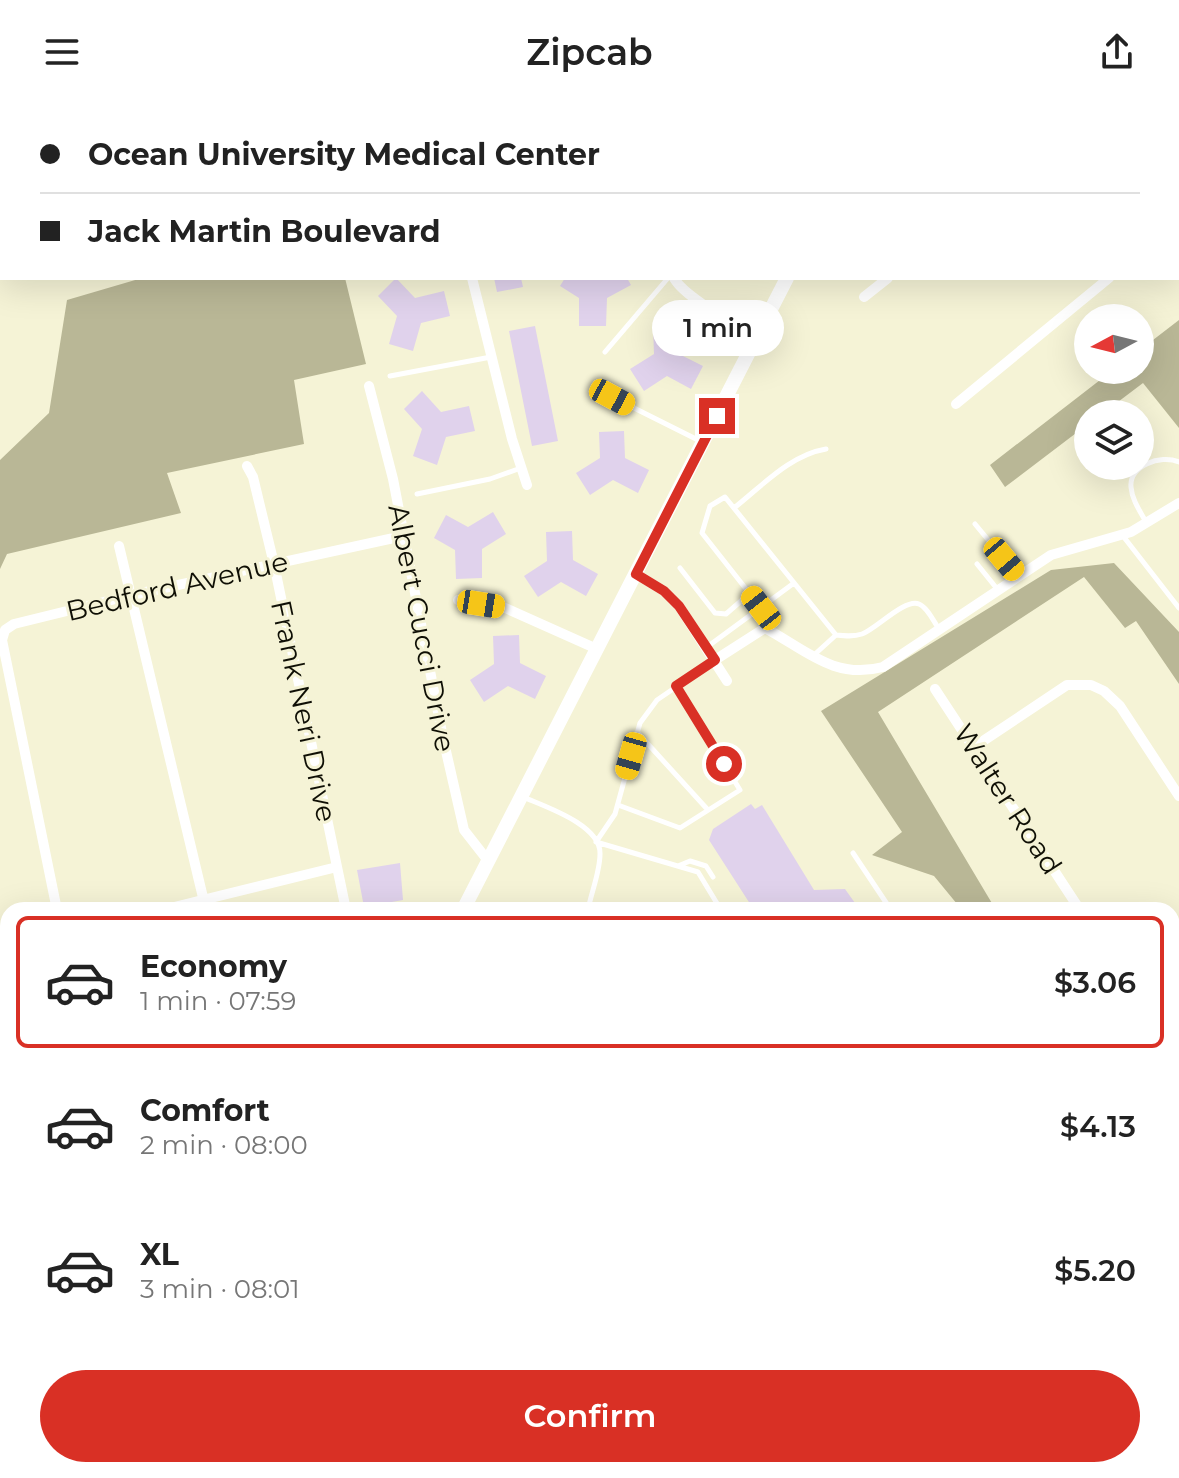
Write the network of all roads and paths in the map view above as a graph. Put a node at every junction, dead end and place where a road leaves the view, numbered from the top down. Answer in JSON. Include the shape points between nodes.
{"nodes":[{"id":1,"x":473,"y":280,"type":"edge"},
{"id":2,"x":669,"y":280,"type":"edge"},
{"id":3,"x":673,"y":280,"type":"edge"},
{"id":4,"x":786,"y":280,"type":"edge"},
{"id":5,"x":885,"y":280,"type":"edge"},
{"id":6,"x":1107,"y":280,"type":"edge"},
{"id":7,"x":864,"y":297,"type":"dead end"},
{"id":8,"x":757,"y":337,"type":"junction"},
{"id":9,"x":605,"y":352,"type":"dead end"},
{"id":10,"x":492,"y":357,"type":"junction"},
{"id":11,"x":390,"y":376,"type":"dead end"},
{"id":12,"x":369,"y":386,"type":"dead end"},
{"id":13,"x":612,"y":397,"type":"dead end"},
{"id":14,"x":956,"y":404,"type":"dead end"},
{"id":15,"x":703,"y":442,"type":"junction"},
{"id":16,"x":826,"y":449,"type":"dead end"},
{"id":17,"x":1179,"y":462,"type":"edge"},
{"id":18,"x":247,"y":466,"type":"dead end"},
{"id":19,"x":521,"y":468,"type":"junction"},
{"id":20,"x":527,"y":485,"type":"dead end"},
{"id":21,"x":417,"y":494,"type":"dead end"},
{"id":22,"x":1179,"y":503,"type":"edge"},
{"id":23,"x":734,"y":508,"type":"junction"},
{"id":24,"x":1147,"y":523,"type":"junction"},
{"id":25,"x":975,"y":524,"type":"dead end"},
{"id":26,"x":1123,"y":535,"type":"junction"},
{"id":27,"x":403,"y":536,"type":"junction"},
{"id":28,"x":119,"y":546,"type":"dead end"},
{"id":29,"x":274,"y":564,"type":"junction"},
{"id":30,"x":977,"y":564,"type":"dead end"},
{"id":31,"x":680,"y":568,"type":"dead end"},
{"id":32,"x":636,"y":574,"type":"junction"},
{"id":33,"x":1019,"y":577,"type":"junction"},
{"id":34,"x":794,"y":583,"type":"junction"},
{"id":35,"x":998,"y":590,"type":"junction"},
{"id":36,"x":749,"y":594,"type":"junction"},
{"id":37,"x":132,"y":595,"type":"junction"},
{"id":38,"x":458,"y":600,"type":"dead end"},
{"id":39,"x":761,"y":608,"type":"junction"},
{"id":40,"x":1179,"y":608,"type":"edge"},
{"id":41,"x":765,"y":628,"type":"junction"},
{"id":42,"x":939,"y":629,"type":"junction"},
{"id":43,"x":836,"y":635,"type":"junction"},
{"id":44,"x":706,"y":648,"type":"junction"},
{"id":45,"x":597,"y":649,"type":"junction"},
{"id":46,"x":814,"y":655,"type":"junction"},
{"id":47,"x":715,"y":660,"type":"junction"},
{"id":48,"x":727,"y":681,"type":"dead end"},
{"id":49,"x":676,"y":686,"type":"junction"},
{"id":50,"x":935,"y":689,"type":"dead end"},
{"id":51,"x":637,"y":732,"type":"junction"},
{"id":52,"x":974,"y":747,"type":"junction"},
{"id":53,"x":1179,"y":796,"type":"edge"},
{"id":54,"x":523,"y":797,"type":"junction"},
{"id":55,"x":617,"y":805,"type":"junction"},
{"id":56,"x":708,"y":810,"type":"junction"},
{"id":57,"x":596,"y":842,"type":"junction"},
{"id":58,"x":853,"y":853,"type":"dead end"},
{"id":59,"x":489,"y":862,"type":"junction"},
{"id":60,"x":678,"y":866,"type":"junction"},
{"id":61,"x":337,"y":867,"type":"junction"},
{"id":62,"x":713,"y":877,"type":"dead end"},
{"id":63,"x":55,"y":902,"type":"edge"},
{"id":64,"x":204,"y":902,"type":"edge"},
{"id":65,"x":215,"y":902,"type":"edge"},
{"id":66,"x":344,"y":902,"type":"edge"},
{"id":67,"x":467,"y":902,"type":"edge"},
{"id":68,"x":590,"y":902,"type":"edge"},
{"id":69,"x":716,"y":902,"type":"edge"},
{"id":70,"x":886,"y":902,"type":"edge"},
{"id":71,"x":1075,"y":902,"type":"edge"}],
"edges":[{"from":1,"to":10,"type":"street"},
{"from":2,"to":9,"type":"lane"},
{"from":3,"to":8,"type":"street"},
{"from":4,"to":8,"type":"street"},
{"from":5,"to":7,"type":"street"},
{"from":6,"to":14,"type":"street"},
{"from":8,"to":15,"type":"street"},
{"from":10,"to":11,"type":"lane"},
{"from":10,"to":19,"type":"street"},
{"from":12,"to":27,"type":"street","name":"Albert Cucci Drive"},
{"from":13,"to":15,"type":"lane"},
{"from":15,"to":32,"type":"street"},
{"from":16,"to":23,"type":"lane","via":[[790,463]]},
{"from":17,"to":24,"type":"lane","via":[[1154,459],[1134,475],[1134,499]]},
{"from":18,"to":29,"type":"street","name":"Frank Neri Drive"},
{"from":19,"to":20,"type":"street"},
{"from":19,"to":21,"type":"lane"},
{"from":22,"to":24,"type":"street"},
{"from":23,"to":34,"type":"lane"},
{"from":23,"to":36,"type":"lane","via":[[725,497],[710,506],[702,533]]},
{"from":24,"to":26,"type":"street"},
{"from":25,"to":33,"type":"lane"},
{"from":26,"to":33,"type":"street","via":[[1051,555]]},
{"from":26,"to":40,"type":"lane"},
{"from":27,"to":29,"type":"street","name":"Bedford Avenue"},
{"from":27,"to":59,"type":"street","name":"Albert Cucci Drive","via":[[464,830]]},
{"from":28,"to":37,"type":"street"},
{"from":29,"to":37,"type":"street","name":"Bedford Avenue"},
{"from":29,"to":61,"type":"street","name":"Frank Neri Drive"},
{"from":30,"to":35,"type":"lane"},
{"from":31,"to":36,"type":"lane","via":[[715,613],[726,614]]},
{"from":32,"to":44,"type":"street","via":[[679,606]]},
{"from":32,"to":45,"type":"street"},
{"from":33,"to":35,"type":"street"},
{"from":34,"to":39,"type":"lane"},
{"from":34,"to":43,"type":"lane"},
{"from":35,"to":42,"type":"street"},
{"from":36,"to":39,"type":"lane"},
{"from":37,"to":63,"type":"street","name":"Bedford Avenue","via":[[14,624],[2,640]]},
{"from":37,"to":64,"type":"street"},
{"from":38,"to":45,"type":"street","via":[[503,607]]},
{"from":39,"to":41,"type":"lane"},
{"from":39,"to":44,"type":"lane"},
{"from":41,"to":46,"type":"street"},
{"from":41,"to":47,"type":"street"},
{"from":42,"to":43,"type":"lane","via":[[921,604],[914,603],[864,633]]},
{"from":42,"to":46,"type":"street","via":[[883,667],[863,672],[830,666]]},
{"from":43,"to":46,"type":"lane"},
{"from":44,"to":47,"type":"street"},
{"from":45,"to":54,"type":"street"},
{"from":47,"to":48,"type":"street"},
{"from":47,"to":49,"type":"lane"},
{"from":49,"to":51,"type":"lane","via":[[657,700]]},
{"from":49,"to":56,"type":"lane","via":[[740,790]]},
{"from":50,"to":52,"type":"street","name":"Walter Road"},
{"from":51,"to":55,"type":"lane"},
{"from":51,"to":56,"type":"lane"},
{"from":52,"to":53,"type":"street","via":[[1067,685],[1091,685],[1120,706]]},
{"from":52,"to":71,"type":"street","name":"Walter Road"},
{"from":54,"to":57,"type":"lane","via":[[581,824]]},
{"from":54,"to":59,"type":"street"},
{"from":55,"to":56,"type":"lane","via":[[680,828]]},
{"from":55,"to":57,"type":"lane"},
{"from":57,"to":60,"type":"lane"},
{"from":57,"to":68,"type":"lane","via":[[601,853]]},
{"from":58,"to":70,"type":"lane"},
{"from":59,"to":67,"type":"street"},
{"from":60,"to":62,"type":"lane","via":[[690,861],[706,866]]},
{"from":60,"to":69,"type":"lane","via":[[698,872]]},
{"from":61,"to":65,"type":"street"},
{"from":61,"to":66,"type":"street","name":"Frank Neri Drive"}]}
